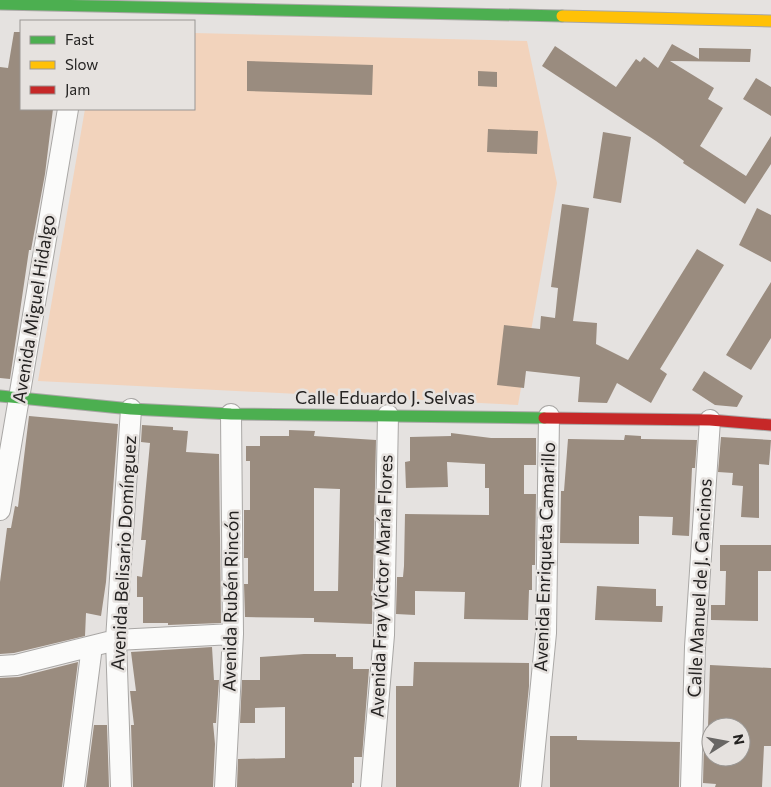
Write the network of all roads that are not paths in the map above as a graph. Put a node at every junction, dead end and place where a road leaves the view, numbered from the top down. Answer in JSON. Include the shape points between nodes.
{"nodes":[{"id":1,"x":187,"y":0,"type":"edge"},
{"id":2,"x":0,"y":4,"type":"edge"},
{"id":3,"x":198,"y":7,"type":"junction"},
{"id":4,"x":84,"y":9,"type":"edge"},
{"id":5,"x":771,"y":21,"type":"edge"},
{"id":6,"x":68,"y":110,"type":"edge"},
{"id":7,"x":10,"y":397,"type":"edge"},
{"id":8,"x":131,"y":409,"type":"junction"},
{"id":9,"x":231,"y":414,"type":"junction"},
{"id":10,"x":388,"y":415,"type":"junction"},
{"id":11,"x":548,"y":416,"type":"junction"},
{"id":12,"x":710,"y":420,"type":"junction"},
{"id":13,"x":771,"y":425,"type":"edge"},
{"id":14,"x":0,"y":510,"type":"edge"},
{"id":15,"x":233,"y":634,"type":"junction"},
{"id":16,"x":116,"y":640,"type":"junction"},
{"id":17,"x":92,"y":646,"type":"junction"},
{"id":18,"x":0,"y":666,"type":"edge"},
{"id":19,"x":74,"y":787,"type":"edge"},
{"id":20,"x":121,"y":787,"type":"edge"},
{"id":21,"x":225,"y":787,"type":"edge"},
{"id":22,"x":371,"y":787,"type":"edge"},
{"id":23,"x":531,"y":787,"type":"edge"},
{"id":24,"x":691,"y":787,"type":"edge"}],
"edges":[{"from":1,"to":3,"type":"street"},
{"from":2,"to":4,"type":"street"},
{"from":3,"to":4,"type":"street"},
{"from":3,"to":5,"type":"street"},
{"from":6,"to":7,"type":"street","name":"Avenida Miguel Hidalgo"},
{"from":7,"to":8,"type":"street","name":"Calle Eduardo J. Selvas"},
{"from":7,"to":14,"type":"street","name":"Avenida Miguel Hidalgo"},
{"from":8,"to":9,"type":"street","name":"Calle Eduardo J. Selvas"},
{"from":8,"to":16,"type":"street","name":"Avenida Belisario Domínguez"},
{"from":9,"to":10,"type":"street","name":"Calle Eduardo J. Selvas"},
{"from":9,"to":15,"type":"street","name":"Avenida Rubén Rincón"},
{"from":10,"to":11,"type":"street","name":"Calle Eduardo J. Selvas"},
{"from":10,"to":22,"type":"street","name":"Avenida Fray Víctor María Flores","via":[[384,635]]},
{"from":11,"to":12,"type":"street","name":"Calle Eduardo J. Selvas"},
{"from":11,"to":23,"type":"street","name":"Avenida Enriqueta Camarillo","via":[[546,633]]},
{"from":12,"to":13,"type":"street","name":"Calle Eduardo J. Selvas"},
{"from":12,"to":24,"type":"street","name":"Calle Manuel de J. Cancinos","via":[[695,647]]},
{"from":15,"to":16,"type":"street"},
{"from":15,"to":21,"type":"street","name":"Avenida Rubén Rincón"},
{"from":16,"to":17,"type":"street"},
{"from":16,"to":20,"type":"street","name":"Avenida Belisario Domínguez"},
{"from":17,"to":18,"type":"street"},
{"from":17,"to":19,"type":"street"}]}
